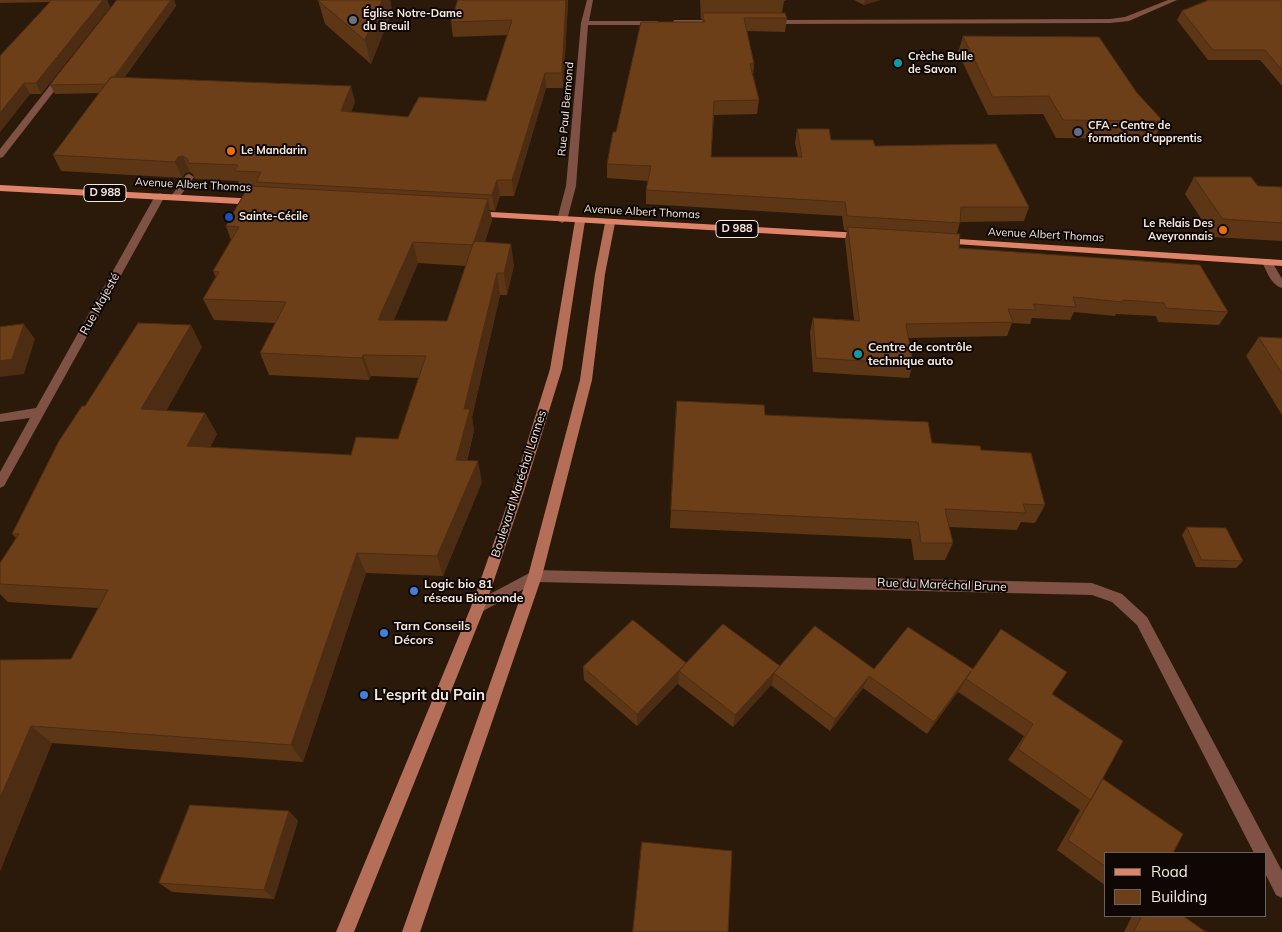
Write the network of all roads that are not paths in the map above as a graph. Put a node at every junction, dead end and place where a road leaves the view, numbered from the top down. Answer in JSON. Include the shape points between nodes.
{"nodes":[{"id":1,"x":590,"y":0,"type":"edge"},
{"id":2,"x":1174,"y":0,"type":"edge"},
{"id":3,"x":730,"y":22,"type":"edge"},
{"id":4,"x":760,"y":22,"type":"edge"},
{"id":5,"x":585,"y":23,"type":"junction"},
{"id":6,"x":67,"y":70,"type":"edge"},
{"id":7,"x":0,"y":155,"type":"edge"},
{"id":8,"x":189,"y":177,"type":"edge"},
{"id":9,"x":0,"y":188,"type":"edge"},
{"id":10,"x":160,"y":196,"type":"junction"},
{"id":11,"x":175,"y":197,"type":"junction"},
{"id":12,"x":270,"y":202,"type":"edge"},
{"id":13,"x":468,"y":214,"type":"edge"},
{"id":14,"x":562,"y":220,"type":"junction"},
{"id":15,"x":580,"y":221,"type":"junction"},
{"id":16,"x":610,"y":223,"type":"junction"},
{"id":17,"x":867,"y":237,"type":"edge"},
{"id":18,"x":936,"y":241,"type":"edge"},
{"id":19,"x":1267,"y":262,"type":"junction"},
{"id":20,"x":1282,"y":262,"type":"edge"},
{"id":21,"x":1282,"y":285,"type":"edge"},
{"id":22,"x":40,"y":412,"type":"junction"},
{"id":23,"x":0,"y":418,"type":"edge"},
{"id":24,"x":0,"y":482,"type":"edge"},
{"id":25,"x":535,"y":576,"type":"junction"},
{"id":26,"x":478,"y":607,"type":"junction"},
{"id":27,"x":1262,"y":852,"type":"edge"},
{"id":28,"x":1267,"y":860,"type":"edge"},
{"id":29,"x":1282,"y":889,"type":"edge"},
{"id":30,"x":345,"y":932,"type":"edge"},
{"id":31,"x":411,"y":932,"type":"edge"}],
"edges":[{"from":1,"to":5,"type":"street","name":"Rue Paul Bermond"},
{"from":2,"to":4,"type":"street","via":[[1126,19],[1110,21]]},
{"from":3,"to":5,"type":"street"},
{"from":5,"to":14,"type":"street","name":"Rue Paul Bermond","via":[[571,186]]},
{"from":6,"to":7,"type":"street"},
{"from":8,"to":11,"type":"street"},
{"from":9,"to":10,"type":"main road","name":"Avenue Albert Thomas","number":"D 988"},
{"from":10,"to":11,"type":"main road","name":"Avenue Albert Thomas","number":"D 988"},
{"from":10,"to":22,"type":"street","name":"Rue Majesté"},
{"from":11,"to":12,"type":"main road","name":"Avenue Albert Thomas","number":"D 988"},
{"from":13,"to":14,"type":"main road","name":"Avenue Albert Thomas"},
{"from":14,"to":15,"type":"main road","name":"Avenue Albert Thomas"},
{"from":15,"to":16,"type":"main road","name":"Avenue Albert Thomas"},
{"from":15,"to":26,"type":"main road","name":"Boulevard Maréchal Lannes","via":[[556,369]]},
{"from":16,"to":17,"type":"main road","name":"Avenue Albert Thomas","number":"D 988"},
{"from":16,"to":25,"type":"main road","via":[[586,380]]},
{"from":18,"to":19,"type":"main road","name":"Avenue Albert Thomas"},
{"from":19,"to":20,"type":"main road","name":"Avenue Albert Thomas"},
{"from":19,"to":21,"type":"street"},
{"from":22,"to":23,"type":"street"},
{"from":22,"to":24,"type":"street","name":"Rue Majesté"},
{"from":25,"to":26,"type":"street","name":"Rue du Maréchal Brune"},
{"from":25,"to":27,"type":"street","name":"Rue du Maréchal Brune","via":[[1092,589],[1118,598],[1142,621]]},
{"from":25,"to":31,"type":"main road"},
{"from":26,"to":30,"type":"main road","name":"Boulevard Maréchal Lannes"},
{"from":28,"to":29,"type":"street"}]}
